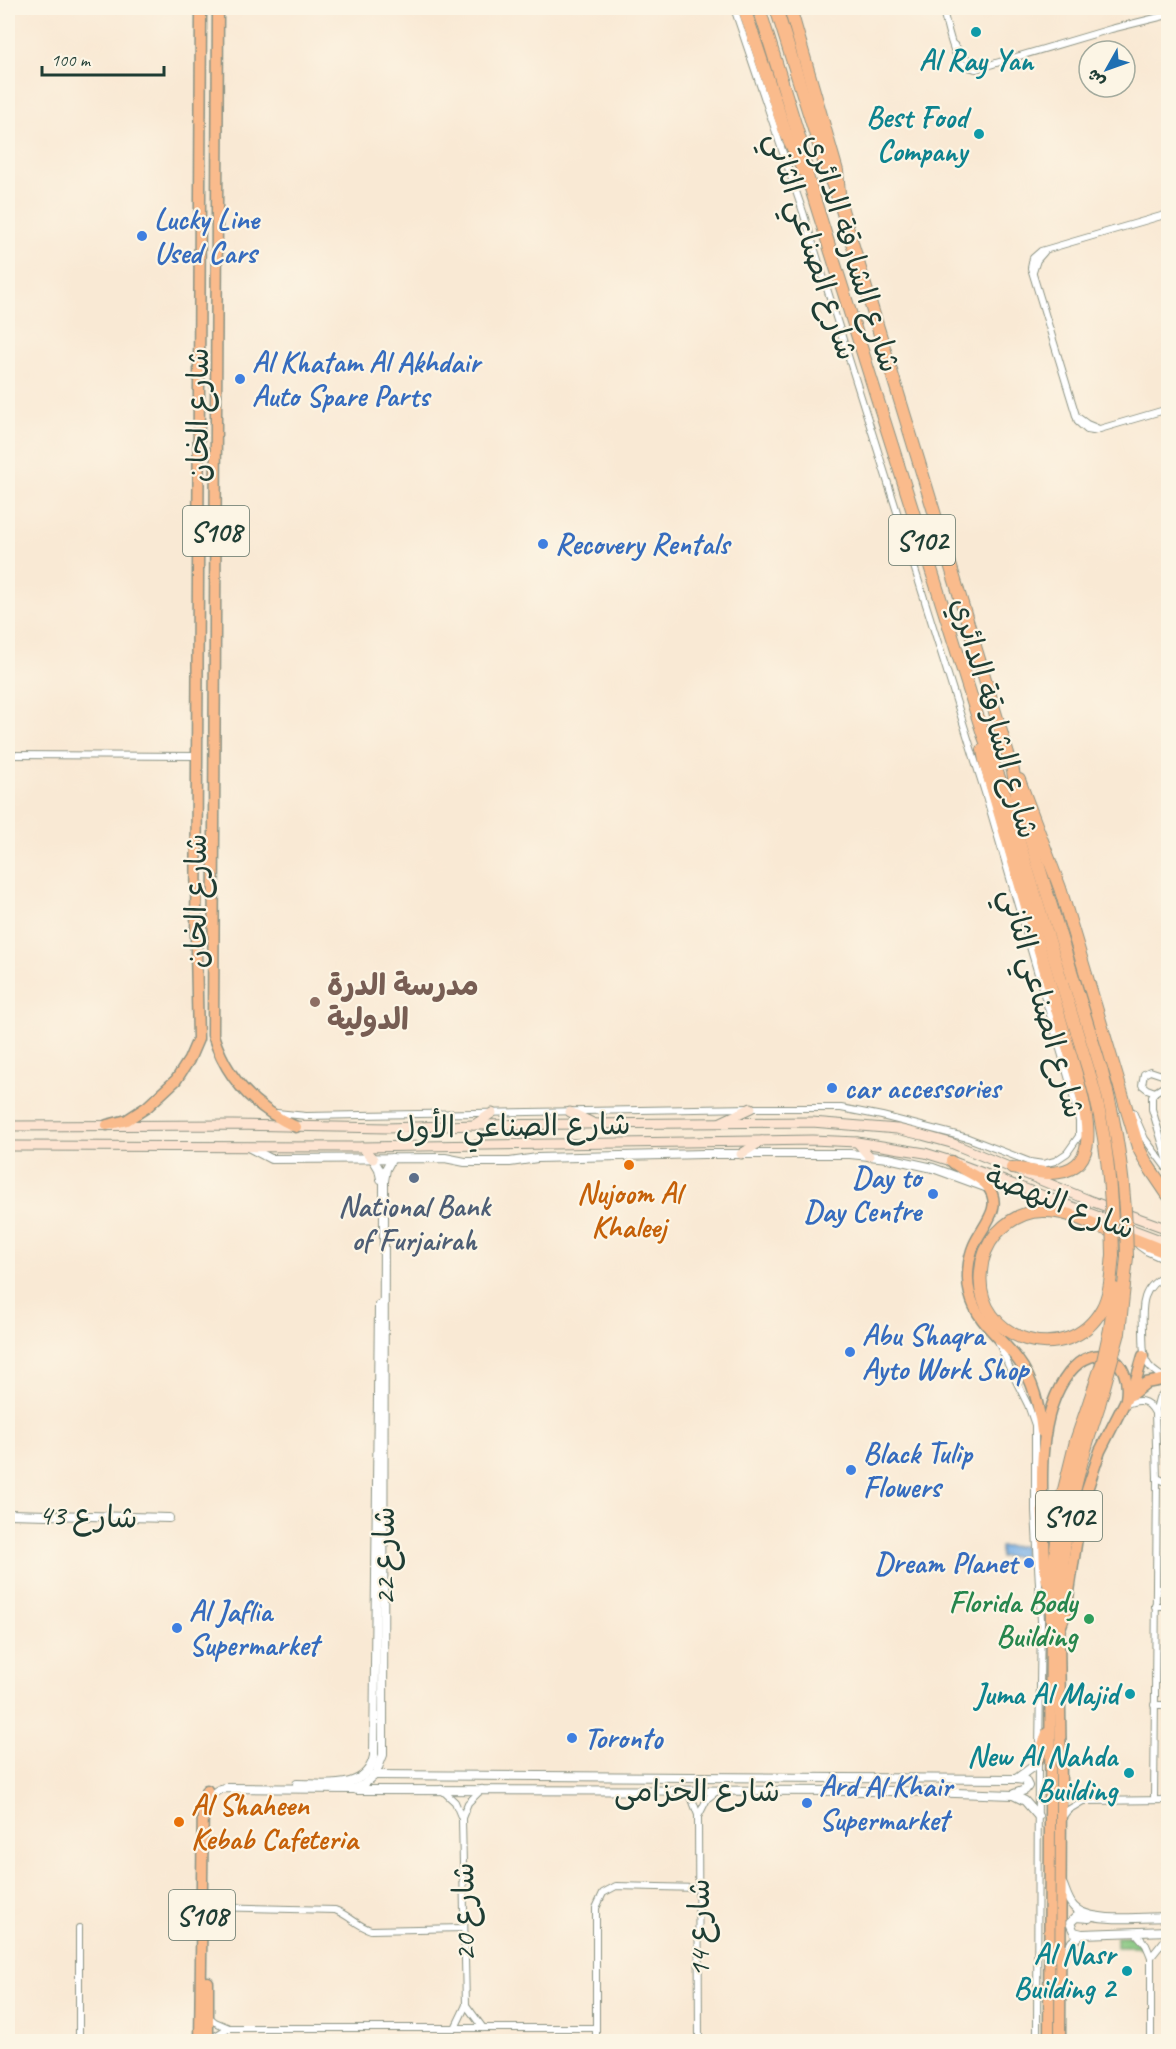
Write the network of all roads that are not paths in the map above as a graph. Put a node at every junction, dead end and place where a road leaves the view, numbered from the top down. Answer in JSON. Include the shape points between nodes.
{"nodes":[{"id":1,"x":201,"y":8,"type":"edge"},
{"id":2,"x":218,"y":8,"type":"edge"},
{"id":3,"x":734,"y":8,"type":"edge"},
{"id":4,"x":744,"y":8,"type":"edge"},
{"id":5,"x":759,"y":8,"type":"edge"},
{"id":6,"x":776,"y":8,"type":"edge"},
{"id":7,"x":790,"y":8,"type":"edge"},
{"id":8,"x":942,"y":8,"type":"edge"},
{"id":9,"x":1168,"y":13,"type":"edge"},
{"id":10,"x":808,"y":179,"type":"junction"},
{"id":11,"x":839,"y":200,"type":"junction"},
{"id":12,"x":1168,"y":214,"type":"edge"},
{"id":13,"x":1168,"y":409,"type":"edge"},
{"id":14,"x":915,"y":517,"type":"junction"},
{"id":15,"x":909,"y":555,"type":"junction"},
{"id":16,"x":983,"y":734,"type":"junction"},
{"id":17,"x":8,"y":755,"type":"edge"},
{"id":18,"x":196,"y":756,"type":"junction"},
{"id":19,"x":1013,"y":771,"type":"junction"},
{"id":20,"x":1168,"y":1077,"type":"edge"},
{"id":21,"x":1118,"y":1080,"type":"junction"},
{"id":22,"x":1168,"y":1084,"type":"edge"},
{"id":23,"x":1155,"y":1092,"type":"junction"},
{"id":24,"x":751,"y":1108,"type":"junction"},
{"id":25,"x":267,"y":1112,"type":"junction"},
{"id":26,"x":570,"y":1112,"type":"junction"},
{"id":27,"x":492,"y":1113,"type":"junction"},
{"id":28,"x":909,"y":1123,"type":"junction"},
{"id":29,"x":717,"y":1124,"type":"junction"},
{"id":30,"x":107,"y":1125,"type":"junction"},
{"id":31,"x":474,"y":1125,"type":"junction"},
{"id":32,"x":597,"y":1125,"type":"junction"},
{"id":33,"x":8,"y":1126,"type":"edge"},
{"id":34,"x":296,"y":1127,"type":"junction"},
{"id":35,"x":922,"y":1135,"type":"junction"},
{"id":36,"x":764,"y":1140,"type":"junction"},
{"id":37,"x":857,"y":1142,"type":"junction"},
{"id":38,"x":8,"y":1146,"type":"edge"},
{"id":39,"x":248,"y":1147,"type":"junction"},
{"id":40,"x":362,"y":1147,"type":"junction"},
{"id":41,"x":741,"y":1154,"type":"junction"},
{"id":42,"x":869,"y":1156,"type":"junction"},
{"id":43,"x":392,"y":1158,"type":"junction"},
{"id":44,"x":373,"y":1159,"type":"junction"},
{"id":45,"x":951,"y":1161,"type":"junction"},
{"id":46,"x":1168,"y":1161,"type":"edge"},
{"id":47,"x":1012,"y":1168,"type":"junction"},
{"id":48,"x":1168,"y":1170,"type":"edge"},
{"id":49,"x":990,"y":1189,"type":"junction"},
{"id":50,"x":1168,"y":1195,"type":"edge"},
{"id":51,"x":1168,"y":1229,"type":"edge"},
{"id":52,"x":1136,"y":1240,"type":"junction"},
{"id":53,"x":1168,"y":1243,"type":"edge"},
{"id":54,"x":1168,"y":1253,"type":"edge"},
{"id":55,"x":1113,"y":1255,"type":"junction"},
{"id":56,"x":1168,"y":1261,"type":"edge"},
{"id":57,"x":1168,"y":1274,"type":"edge"},
{"id":58,"x":1114,"y":1331,"type":"junction"},
{"id":59,"x":997,"y":1338,"type":"junction"},
{"id":60,"x":1143,"y":1356,"type":"junction"},
{"id":61,"x":1168,"y":1382,"type":"edge"},
{"id":62,"x":1094,"y":1402,"type":"junction"},
{"id":63,"x":1124,"y":1402,"type":"junction"},
{"id":64,"x":1155,"y":1413,"type":"junction"},
{"id":65,"x":1044,"y":1449,"type":"junction"},
{"id":66,"x":1157,"y":1478,"type":"junction"},
{"id":67,"x":1168,"y":1483,"type":"edge"},
{"id":68,"x":8,"y":1514,"type":"edge"},
{"id":69,"x":170,"y":1518,"type":"dead end"},
{"id":70,"x":1052,"y":1592,"type":"junction"},
{"id":71,"x":1155,"y":1606,"type":"junction"},
{"id":72,"x":1168,"y":1606,"type":"edge"},
{"id":73,"x":1059,"y":1631,"type":"junction"},
{"id":74,"x":1154,"y":1705,"type":"junction"},
{"id":75,"x":1168,"y":1705,"type":"edge"},
{"id":76,"x":1050,"y":1724,"type":"junction"},
{"id":77,"x":1038,"y":1759,"type":"junction"},
{"id":78,"x":366,"y":1774,"type":"junction"},
{"id":79,"x":375,"y":1775,"type":"junction"},
{"id":80,"x":903,"y":1778,"type":"junction"},
{"id":81,"x":1016,"y":1779,"type":"junction"},
{"id":82,"x":1061,"y":1783,"type":"junction"},
{"id":83,"x":441,"y":1789,"type":"junction"},
{"id":84,"x":482,"y":1789,"type":"junction"},
{"id":85,"x":207,"y":1790,"type":"joint"},
{"id":86,"x":347,"y":1790,"type":"junction"},
{"id":87,"x":683,"y":1791,"type":"junction"},
{"id":88,"x":717,"y":1791,"type":"junction"},
{"id":89,"x":856,"y":1792,"type":"junction"},
{"id":90,"x":1013,"y":1795,"type":"junction"},
{"id":91,"x":1154,"y":1800,"type":"junction"},
{"id":92,"x":1168,"y":1800,"type":"edge"},
{"id":93,"x":1084,"y":1801,"type":"junction"},
{"id":94,"x":209,"y":1804,"type":"joint"},
{"id":95,"x":698,"y":1815,"type":"junction"},
{"id":96,"x":1038,"y":1816,"type":"junction"},
{"id":97,"x":462,"y":1819,"type":"junction"},
{"id":98,"x":1061,"y":1820,"type":"junction"},
{"id":99,"x":1061,"y":1878,"type":"junction"},
{"id":100,"x":699,"y":1888,"type":"junction"},
{"id":101,"x":208,"y":1908,"type":"junction"},
{"id":102,"x":1102,"y":1917,"type":"junction"},
{"id":103,"x":1168,"y":1917,"type":"edge"},
{"id":104,"x":80,"y":1928,"type":"dead end"},
{"id":105,"x":464,"y":1928,"type":"junction"},
{"id":106,"x":1168,"y":1931,"type":"edge"},
{"id":107,"x":1135,"y":1932,"type":"junction"},
{"id":108,"x":1082,"y":1935,"type":"junction"},
{"id":109,"x":1168,"y":1936,"type":"edge"},
{"id":110,"x":1151,"y":1957,"type":"junction"},
{"id":111,"x":1060,"y":1965,"type":"junction"},
{"id":112,"x":466,"y":2005,"type":"junction"},
{"id":113,"x":208,"y":2016,"type":"junction"},
{"id":114,"x":229,"y":2028,"type":"junction"},
{"id":115,"x":455,"y":2028,"type":"junction"},
{"id":116,"x":483,"y":2028,"type":"junction"},
{"id":117,"x":596,"y":2028,"type":"junction"},
{"id":118,"x":208,"y":2041,"type":"edge"},
{"id":119,"x":79,"y":2042,"type":"edge"},
{"id":120,"x":200,"y":2042,"type":"edge"},
{"id":121,"x":596,"y":2042,"type":"edge"},
{"id":122,"x":699,"y":2042,"type":"edge"},
{"id":123,"x":1037,"y":2042,"type":"edge"},
{"id":124,"x":1049,"y":2042,"type":"edge"},
{"id":125,"x":1060,"y":2042,"type":"edge"},
{"id":126,"x":1151,"y":2042,"type":"edge"}],
"edges":[{"from":1,"to":18,"type":"main road","name":"شارع الخان","number":"S108"},
{"from":2,"to":25,"type":"main road","name":"شارع الخان","number":"S108","via":[[213,1035],[232,1075]]},
{"from":3,"to":15,"type":"street","name":"شارع الصناعي الثاني","via":[[803,212]]},
{"from":4,"to":10,"type":"highway","via":[[785,132]]},
{"from":5,"to":10,"type":"highway","name":"شارع الشارقة الدائري","number":"S102","via":[[800,140]]},
{"from":6,"to":11,"type":"highway","name":"شارع الشارقة الدائري","number":"S102"},
{"from":7,"to":11,"type":"highway","via":[[837,171]]},
{"from":8,"to":9,"type":"street","via":[[954,45],[985,68]]},
{"from":10,"to":14,"type":"highway","name":"شارع الشارقة الدائري","number":"S102"},
{"from":11,"to":19,"type":"highway","name":"شارع الشارقة الدائري","number":"S102"},
{"from":12,"to":13,"type":"street","via":[[1046,250],[1032,273],[1076,416],[1099,429]]},
{"from":14,"to":15,"type":"highway"},
{"from":14,"to":16,"type":"highway","name":"شارع الشارقة الدائري","number":"S102"},
{"from":15,"to":28,"type":"street","name":"شارع الصناعي الثاني","via":[[986,796],[1080,1129],[1076,1143],[1066,1154],[1043,1164]]},
{"from":16,"to":47,"type":"highway","via":[[986,766],[1081,1091],[1089,1132],[1085,1151],[1066,1170],[1049,1173]]},
{"from":16,"to":55,"type":"highway","name":"شارع الشارقة الدائري","number":"S102","bridge":true,"via":[[1097,1099],[1106,1148]]},
{"from":17,"to":18,"type":"street"},
{"from":18,"to":30,"type":"main road","name":"شارع الخان","number":"S108","via":[[198,1039],[181,1074],[162,1095],[134,1117]]},
{"from":19,"to":21,"type":"highway","via":[[1060,888]]},
{"from":19,"to":58,"type":"highway","name":"شارع الشارقة الدائري","number":"S102","bridge":true,"via":[[1116,1132],[1127,1257]]},
{"from":20,"to":23,"type":"street","via":[[1150,1071],[1144,1074],[1142,1084]]},
{"from":21,"to":48,"type":"street","via":[[1145,1139]]},
{"from":21,"to":50,"type":"highway","via":[[1138,1147]]},
{"from":22,"to":23,"type":"street"},
{"from":23,"to":46,"type":"street","via":[[1152,1109]]},
{"from":24,"to":26,"type":"street","name":"شارع الصناعي الثاني"},
{"from":24,"to":28,"type":"street","name":"شارع الصناعي الثاني","via":[[841,1108]]},
{"from":24,"to":29,"type":"main road"},
{"from":25,"to":27,"type":"street","name":"شارع الصناعي الثاني","via":[[306,1116]]},
{"from":25,"to":34,"type":"main road"},
{"from":26,"to":27,"type":"street","name":"شارع الصناعي الثاني"},
{"from":26,"to":32,"type":"main road"},
{"from":27,"to":31,"type":"main road"},
{"from":28,"to":35,"type":"main road"},
{"from":29,"to":32,"type":"main road","name":"شارع الصناعي الأول"},
{"from":29,"to":35,"type":"main road","name":"شارع الصناعي الأول","via":[[812,1122],[897,1129]]},
{"from":30,"to":33,"type":"main road","name":"شارع الصناعي الأول"},
{"from":30,"to":34,"type":"main road","name":"شارع الصناعي الأول"},
{"from":31,"to":32,"type":"main road","name":"شارع الصناعي الأول"},
{"from":31,"to":34,"type":"main road","name":"شارع الصناعي الأول"},
{"from":35,"to":47,"type":"main road","name":"شارع الصناعي الأول"},
{"from":36,"to":37,"type":"main road","name":"شارع الصناعي الأول"},
{"from":36,"to":40,"type":"main road","name":"شارع الصناعي الأول"},
{"from":36,"to":41,"type":"main road"},
{"from":37,"to":42,"type":"main road"},
{"from":37,"to":45,"type":"main road","name":"شارع الصناعي الأول"},
{"from":38,"to":39,"type":"main road","name":"شارع الصناعي الأول"},
{"from":39,"to":40,"type":"main road","name":"شارع الصناعي الأول"},
{"from":39,"to":44,"type":"street","via":[[271,1159]]},
{"from":40,"to":44,"type":"main road"},
{"from":41,"to":42,"type":"street"},
{"from":41,"to":43,"type":"street","via":[[537,1158],[510,1162]]},
{"from":42,"to":49,"type":"street","via":[[933,1168]]},
{"from":43,"to":44,"type":"street"},
{"from":43,"to":79,"type":"street","name":"شارع 22","via":[[384,1181],[383,1755]]},
{"from":44,"to":78,"type":"street","name":"شارع 22","via":[[381,1176],[374,1756]]},
{"from":45,"to":49,"type":"main road"},
{"from":45,"to":53,"type":"main road","name":"شارع النهضة"},
{"from":47,"to":51,"type":"main road","name":"شارع النهضة"},
{"from":49,"to":59,"type":"main road","via":[[993,1211],[973,1249],[968,1278],[977,1314]]},
{"from":52,"to":54,"type":"highway"},
{"from":52,"to":55,"type":"highway","via":[[1058,1212],[1030,1212],[1004,1226],[986,1247],[980,1277],[985,1302],[999,1324],[1023,1339],[1039,1343],[1073,1337],[1089,1325],[1107,1299]]},
{"from":52,"to":56,"type":"street","via":[[1146,1251]]},
{"from":55,"to":58,"type":"highway","name":"شارع الشارقة الدائري","number":"S102"},
{"from":57,"to":60,"type":"street","via":[[1144,1298]]},
{"from":58,"to":62,"type":"highway","name":"شارع الشارقة الدائري","number":"S102","bridge":true},
{"from":59,"to":65,"type":"main road","via":[[1022,1366],[1035,1393]]},
{"from":59,"to":77,"type":"street","via":[[1035,1425],[1041,1621]]},
{"from":60,"to":61,"type":"street"},
{"from":60,"to":63,"type":"main road"},
{"from":61,"to":63,"type":"main road","via":[[1146,1383]]},
{"from":61,"to":64,"type":"street"},
{"from":62,"to":70,"type":"highway","number":"S102","via":[[1073,1452],[1062,1498]]},
{"from":62,"to":73,"type":"highway","number":"S102","via":[[1068,1517]]},
{"from":63,"to":64,"type":"street","via":[[1144,1401]]},
{"from":63,"to":65,"type":"main road","via":[[1128,1380],[1116,1360],[1103,1355],[1084,1359],[1068,1374],[1057,1393]]},
{"from":63,"to":73,"type":"main road","via":[[1100,1451],[1087,1490],[1066,1617]]},
{"from":64,"to":66,"type":"street"},
{"from":65,"to":70,"type":"main road","via":[[1042,1514],[1046,1574]]},
{"from":66,"to":67,"type":"street"},
{"from":66,"to":71,"type":"street"},
{"from":68,"to":69,"type":"street","name":"شارع 43"},
{"from":70,"to":76,"type":"main road","number":"S102"},
{"from":71,"to":72,"type":"street"},
{"from":71,"to":74,"type":"street"},
{"from":73,"to":82,"type":"main road","number":"S102"},
{"from":74,"to":75,"type":"street"},
{"from":74,"to":91,"type":"street"},
{"from":76,"to":77,"type":"main road"},
{"from":76,"to":124,"type":"main road","number":"S102"},
{"from":77,"to":81,"type":"street"},
{"from":77,"to":96,"type":"street"},
{"from":78,"to":79,"type":"street","name":"شارع الخزامى"},
{"from":78,"to":85,"type":"street","via":[[348,1784],[217,1785]]},
{"from":79,"to":80,"type":"street","name":"شارع الخزامى"},
{"from":79,"to":86,"type":"street","via":[[363,1785]]},
{"from":80,"to":81,"type":"street","name":"شارع الخزامى"},
{"from":80,"to":89,"type":"street","via":[[900,1787],[863,1788]]},
{"from":81,"to":90,"type":"street","via":[[1025,1780],[1028,1786]]},
{"from":82,"to":93,"type":"street","via":[[1071,1795]]},
{"from":82,"to":98,"type":"main road","number":"S102"},
{"from":83,"to":84,"type":"street","name":"شارع الخزامى"},
{"from":83,"to":86,"type":"street","name":"شارع الخزامى"},
{"from":83,"to":97,"type":"street","name":"شارع 20","via":[[455,1802]]},
{"from":84,"to":87,"type":"street","name":"شارع الخزامى"},
{"from":84,"to":97,"type":"street","name":"شارع 20","via":[[468,1803]]},
{"from":85,"to":120,"type":"main road","number":"S108","via":[[203,1801]]},
{"from":86,"to":94,"type":"street","via":[[222,1788],[213,1794]]},
{"from":87,"to":88,"type":"street","name":"شارع الخزامى"},
{"from":87,"to":95,"type":"street","via":[[695,1804]]},
{"from":88,"to":89,"type":"street","name":"شارع الخزامى"},
{"from":88,"to":95,"type":"street"},
{"from":89,"to":90,"type":"street","name":"شارع الخزامى"},
{"from":90,"to":96,"type":"street","via":[[1025,1801]]},
{"from":91,"to":92,"type":"street"},
{"from":91,"to":93,"type":"street"},
{"from":93,"to":98,"type":"street","via":[[1068,1810]]},
{"from":94,"to":101,"type":"main road","number":"S108"},
{"from":95,"to":100,"type":"street","name":"شارع 14"},
{"from":96,"to":123,"type":"street"},
{"from":97,"to":105,"type":"street","name":"شارع 20"},
{"from":98,"to":99,"type":"main road","number":"S102"},
{"from":99,"to":102,"type":"street","via":[[1076,1909]]},
{"from":99,"to":111,"type":"main road","number":"S102"},
{"from":100,"to":117,"type":"street","via":[[616,1886],[603,1893],[596,1908]]},
{"from":100,"to":122,"type":"street","name":"شارع 14"},
{"from":101,"to":105,"type":"street","via":[[328,1909],[341,1912],[371,1930]]},
{"from":101,"to":113,"type":"main road","number":"S108"},
{"from":102,"to":103,"type":"street"},
{"from":102,"to":108,"type":"street","via":[[1074,1918],[1071,1929]]},
{"from":104,"to":119,"type":"street"},
{"from":105,"to":112,"type":"street","name":"شارع 20"},
{"from":106,"to":107,"type":"street"},
{"from":107,"to":108,"type":"street"},
{"from":107,"to":110,"type":"street"},
{"from":108,"to":111,"type":"street","via":[[1069,1946]]},
{"from":109,"to":110,"type":"street"},
{"from":110,"to":126,"type":"street"},
{"from":111,"to":125,"type":"main road","number":"S102"},
{"from":112,"to":115,"type":"street","name":"شارع 20"},
{"from":112,"to":116,"type":"street","name":"شارع 20"},
{"from":113,"to":114,"type":"street"},
{"from":113,"to":118,"type":"main road","number":"S108"},
{"from":114,"to":115,"type":"street"},
{"from":114,"to":118,"type":"street"},
{"from":115,"to":116,"type":"street"},
{"from":116,"to":117,"type":"street"},
{"from":117,"to":121,"type":"street"}]}
